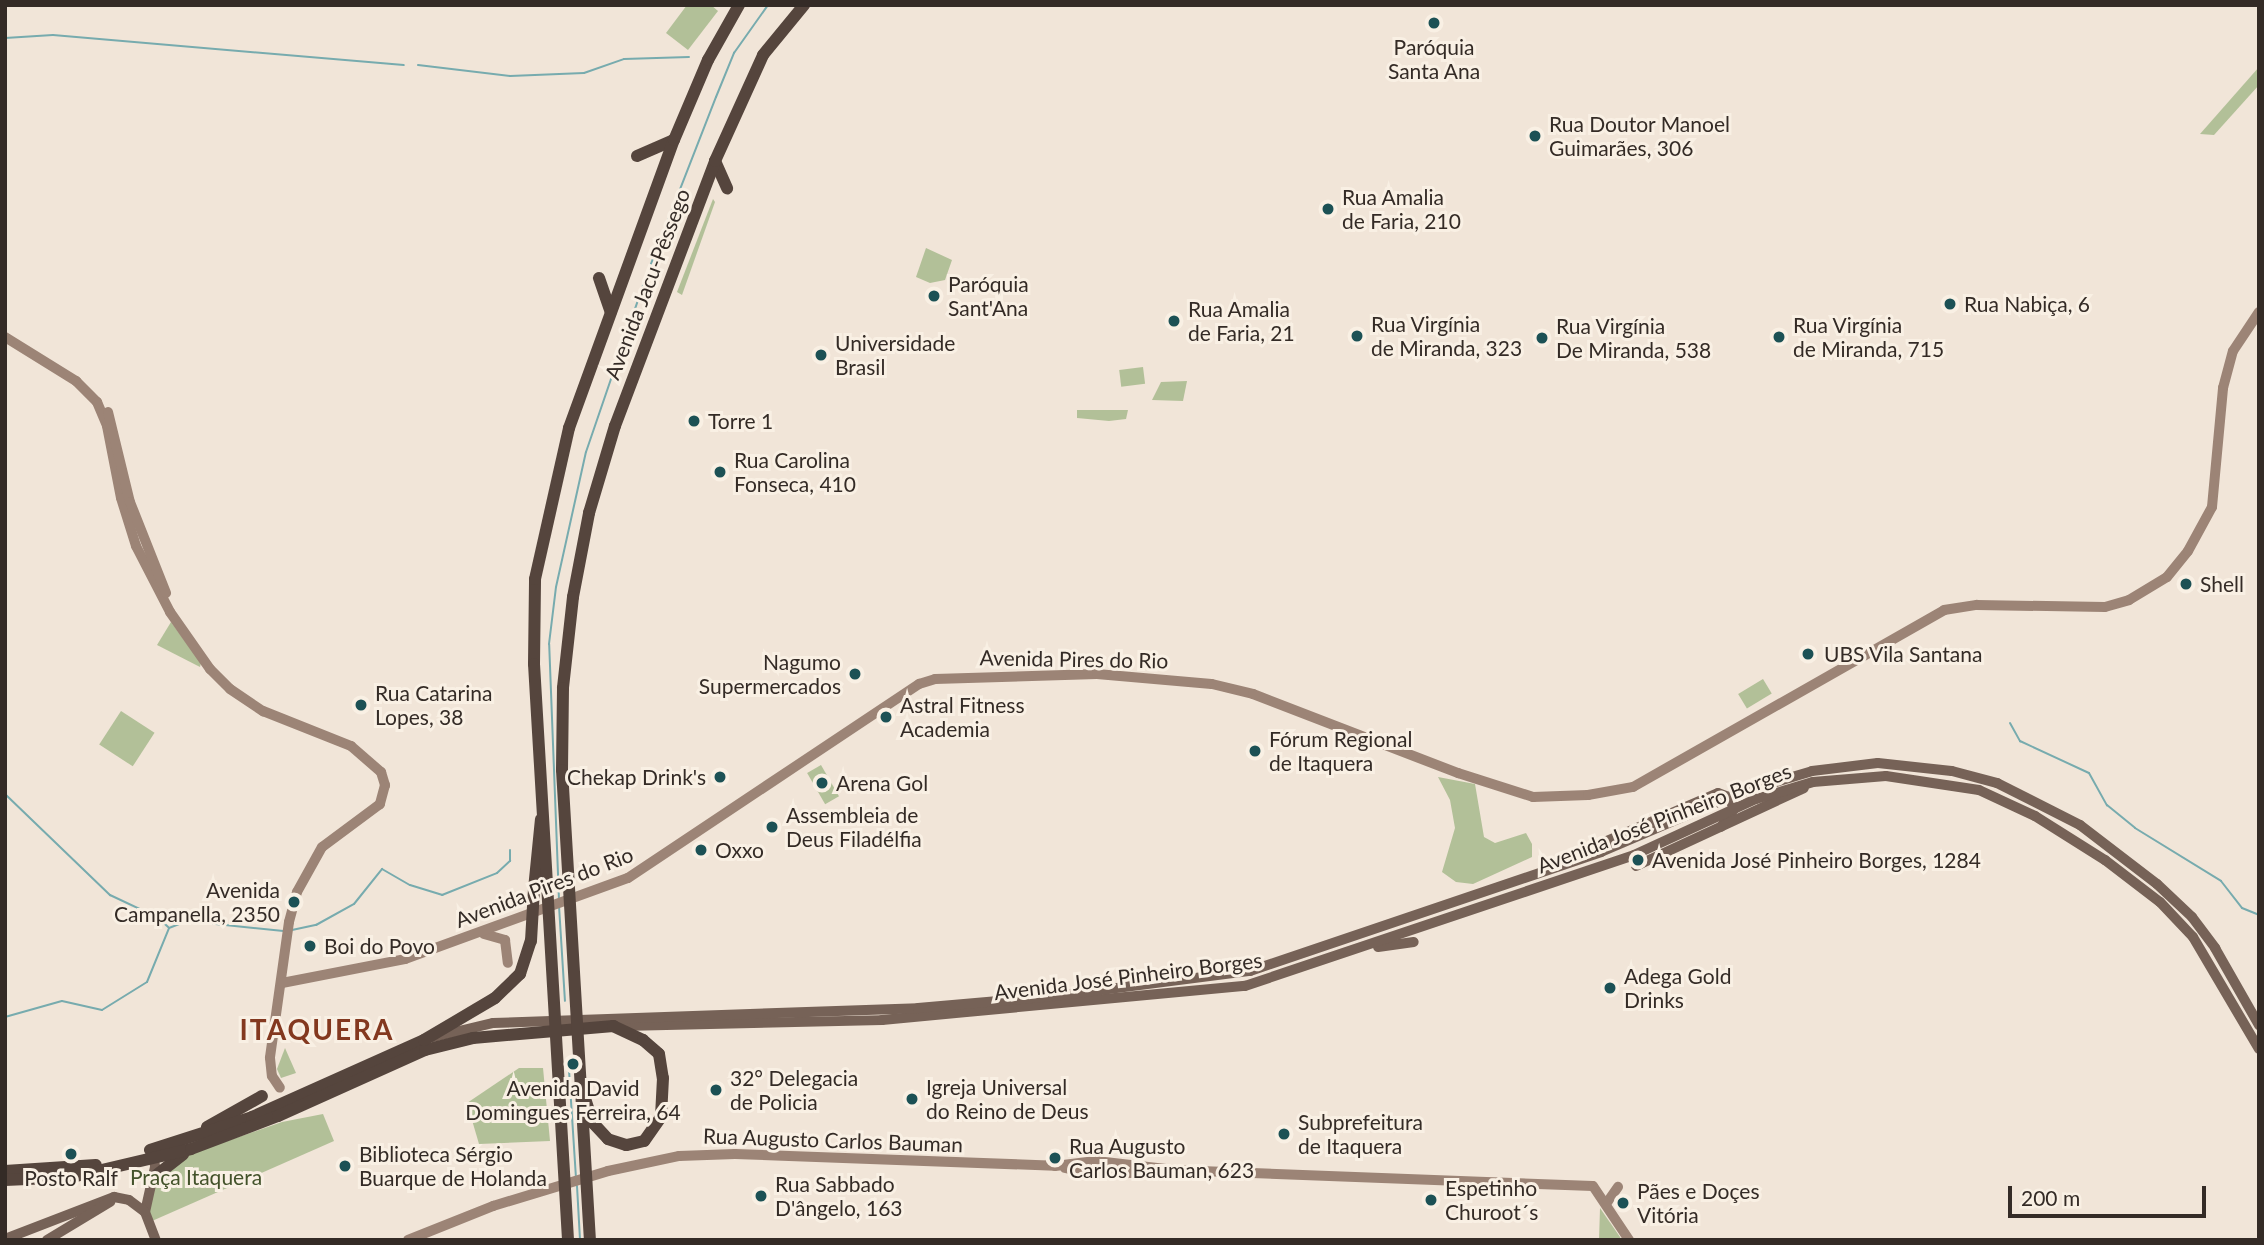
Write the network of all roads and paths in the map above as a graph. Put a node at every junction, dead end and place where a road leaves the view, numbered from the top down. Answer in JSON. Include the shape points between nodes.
{"nodes":[{"id":1,"x":739,"y":5,"type":"edge"},
{"id":2,"x":804,"y":5,"type":"edge"},
{"id":3,"x":674,"y":139,"type":"junction"},
{"id":4,"x":637,"y":156,"type":"dead end"},
{"id":5,"x":715,"y":162,"type":"junction"},
{"id":6,"x":727,"y":188,"type":"dead end"},
{"id":7,"x":598,"y":278,"type":"dead end"},
{"id":8,"x":611,"y":312,"type":"junction"},
{"id":9,"x":2259,"y":312,"type":"edge"},
{"id":10,"x":5,"y":330,"type":"edge"},
{"id":11,"x":5,"y":337,"type":"edge"},
{"id":12,"x":273,"y":713,"type":"junction"},
{"id":13,"x":1813,"y":782,"type":"junction"},
{"id":14,"x":1729,"y":797,"type":"junction"},
{"id":15,"x":1734,"y":808,"type":"junction"},
{"id":16,"x":542,"y":815,"type":"junction"},
{"id":17,"x":1721,"y":827,"type":"junction"},
{"id":18,"x":1636,"y":866,"type":"dead end"},
{"id":19,"x":480,"y":933,"type":"junction"},
{"id":20,"x":1414,"y":942,"type":"dead end"},
{"id":21,"x":1365,"y":947,"type":"junction"},
{"id":22,"x":508,"y":964,"type":"dead end"},
{"id":23,"x":282,"y":983,"type":"junction"},
{"id":24,"x":859,"y":1016,"type":"junction"},
{"id":25,"x":2259,"y":1025,"type":"edge"},
{"id":26,"x":613,"y":1026,"type":"junction"},
{"id":27,"x":424,"y":1040,"type":"junction"},
{"id":28,"x":2259,"y":1049,"type":"edge"},
{"id":29,"x":395,"y":1057,"type":"junction"},
{"id":30,"x":281,"y":1088,"type":"dead end"},
{"id":31,"x":583,"y":1092,"type":"junction"},
{"id":32,"x":262,"y":1096,"type":"dead end"},
{"id":33,"x":177,"y":1142,"type":"junction"},
{"id":34,"x":191,"y":1149,"type":"junction"},
{"id":35,"x":153,"y":1153,"type":"junction"},
{"id":36,"x":1096,"y":1162,"type":"junction"},
{"id":37,"x":1059,"y":1166,"type":"junction"},
{"id":38,"x":1172,"y":1170,"type":"junction"},
{"id":39,"x":5,"y":1171,"type":"edge"},
{"id":40,"x":1096,"y":1174,"type":"junction"},
{"id":41,"x":153,"y":1177,"type":"junction"},
{"id":42,"x":5,"y":1180,"type":"edge"},
{"id":43,"x":1618,"y":1187,"type":"dead end"},
{"id":44,"x":114,"y":1197,"type":"junction"},
{"id":45,"x":1606,"y":1204,"type":"junction"},
{"id":46,"x":145,"y":1212,"type":"junction"},
{"id":47,"x":5,"y":1240,"type":"edge"},
{"id":48,"x":47,"y":1240,"type":"edge"},
{"id":49,"x":156,"y":1240,"type":"edge"},
{"id":50,"x":408,"y":1240,"type":"edge"},
{"id":51,"x":568,"y":1240,"type":"edge"},
{"id":52,"x":590,"y":1240,"type":"edge"},
{"id":53,"x":1629,"y":1240,"type":"edge"}],
"edges":[{"from":1,"to":3,"type":"highway","name":"Avenida Jacu-Pêssego","via":[[708,60]]},
{"from":2,"to":5,"type":"highway","name":"Avenida Jacu-Pêssego","via":[[763,55]]},
{"from":3,"to":4,"type":"highway"},
{"from":3,"to":8,"type":"highway","name":"Avenida Jacu-Pêssego"},
{"from":5,"to":6,"type":"highway"},
{"from":5,"to":31,"type":"highway","name":"Avenida Jacu-Pêssego","bridge":true,"via":[[615,426],[589,513],[573,597],[562,770]]},
{"from":7,"to":8,"type":"highway"},
{"from":8,"to":16,"type":"highway","name":"Avenida Jacu-Pêssego","bridge":true,"via":[[558,468],[532,604]]},
{"from":9,"to":19,"type":"main road","name":"Avenida Pires do Rio","via":[[2233,351],[2223,388],[2212,507],[2193,543],[2167,576],[2133,598],[2105,607],[1977,605],[1944,610],[1633,787],[1533,797],[1254,694],[1212,684],[1127,675],[953,677],[919,684],[637,874]]},
{"from":10,"to":12,"type":"main road","via":[[69,368],[100,397],[113,423],[137,526],[163,588],[214,664]]},
{"from":11,"to":12,"type":"main road","via":[[76,381],[97,402],[107,426],[124,509],[155,586],[219,680],[246,701]]},
{"from":12,"to":23,"type":"main road","via":[[365,754],[381,772],[385,785],[373,812],[314,857],[302,880],[288,932]]},
{"from":13,"to":15,"type":"main road","name":"Avenida José Pinheiro Borges"},
{"from":13,"to":17,"type":"main road"},
{"from":13,"to":28,"type":"main road","name":"Avenida José Pinheiro Borges","via":[[1886,776],[1955,785],[2003,800],[2066,833],[2136,882],[2180,921],[2203,951]]},
{"from":14,"to":15,"type":"main road"},
{"from":14,"to":24,"type":"main road","name":"Avenida José Pinheiro Borges","via":[[1713,794],[1517,881],[1250,971]]},
{"from":14,"to":25,"type":"main road","name":"Avenida José Pinheiro Borges","via":[[1812,771],[1878,763],[1952,771],[2025,794],[2101,840],[2181,905],[2215,948]]},
{"from":15,"to":17,"type":"main road"},
{"from":15,"to":21,"type":"main road","name":"Avenida José Pinheiro Borges","via":[[1634,855]]},
{"from":16,"to":27,"type":"highway","bridge":true,"via":[[531,941],[520,974],[495,998]]},
{"from":16,"to":51,"type":"highway","bridge":true},
{"from":17,"to":18,"type":"main road"},
{"from":19,"to":22,"type":"main road","via":[[505,940]]},
{"from":19,"to":23,"type":"main road","name":"Avenida Pires do Rio","via":[[405,959]]},
{"from":20,"to":21,"type":"main road"},
{"from":21,"to":24,"type":"main road","name":"Avenida José Pinheiro Borges","via":[[1245,986],[1021,1010]]},
{"from":23,"to":30,"type":"main road","via":[[270,1070]]},
{"from":24,"to":26,"type":"main road","name":"Avenida José Pinheiro Borges"},
{"from":24,"to":27,"type":"main road","name":"Avenida José Pinheiro Borges","bridge":true,"via":[[493,1023]]},
{"from":26,"to":29,"type":"highway","name":"Avenida José Pinheiro Borges","bridge":true,"via":[[473,1038]]},
{"from":26,"to":31,"type":"highway","via":[[643,1040],[659,1055],[663,1078],[658,1125],[645,1141],[618,1144],[593,1123]]},
{"from":27,"to":29,"type":"highway","name":"Avenida José Pinheiro Borges"},
{"from":29,"to":33,"type":"highway","name":"Avenida José Pinheiro Borges","via":[[253,1117]]},
{"from":29,"to":34,"type":"highway","name":"Avenida José Pinheiro Borges","via":[[278,1116]]},
{"from":31,"to":52,"type":"highway","name":"Avenida Jacu-Pêssego","bridge":true},
{"from":32,"to":33,"type":"highway"},
{"from":33,"to":35,"type":"highway","name":"Avenida José Pinheiro Borges"},
{"from":34,"to":35,"type":"highway","name":"Avenida José Pinheiro Borges"},
{"from":34,"to":41,"type":"highway"},
{"from":35,"to":39,"type":"highway","name":"Avenida José Pinheiro Borges","via":[[101,1164]]},
{"from":35,"to":41,"type":"main road"},
{"from":35,"to":42,"type":"highway","name":"Avenida José Pinheiro Borges","via":[[72,1177]]},
{"from":36,"to":37,"type":"main road","name":"Rua Augusto Carlos Bauman"},
{"from":36,"to":38,"type":"main road","name":"Rua Augusto Carlos Bauman"},
{"from":36,"to":40,"type":"main road","via":[[1102,1170]]},
{"from":37,"to":40,"type":"main road","name":"Rua Augusto Carlos Bauman"},
{"from":37,"to":50,"type":"main road","name":"Rua Augusto Carlos Bauman","bridge":true,"via":[[679,1156],[546,1188]]},
{"from":38,"to":40,"type":"main road","name":"Rua Augusto Carlos Bauman"},
{"from":38,"to":45,"type":"main road","name":"Rua Augusto Carlos Bauman","via":[[1593,1186]]},
{"from":41,"to":46,"type":"main road"},
{"from":43,"to":45,"type":"main road"},
{"from":44,"to":46,"type":"main road","via":[[129,1200]]},
{"from":44,"to":47,"type":"main road"},
{"from":44,"to":48,"type":"main road"},
{"from":45,"to":53,"type":"main road"},
{"from":46,"to":49,"type":"main road"}]}
